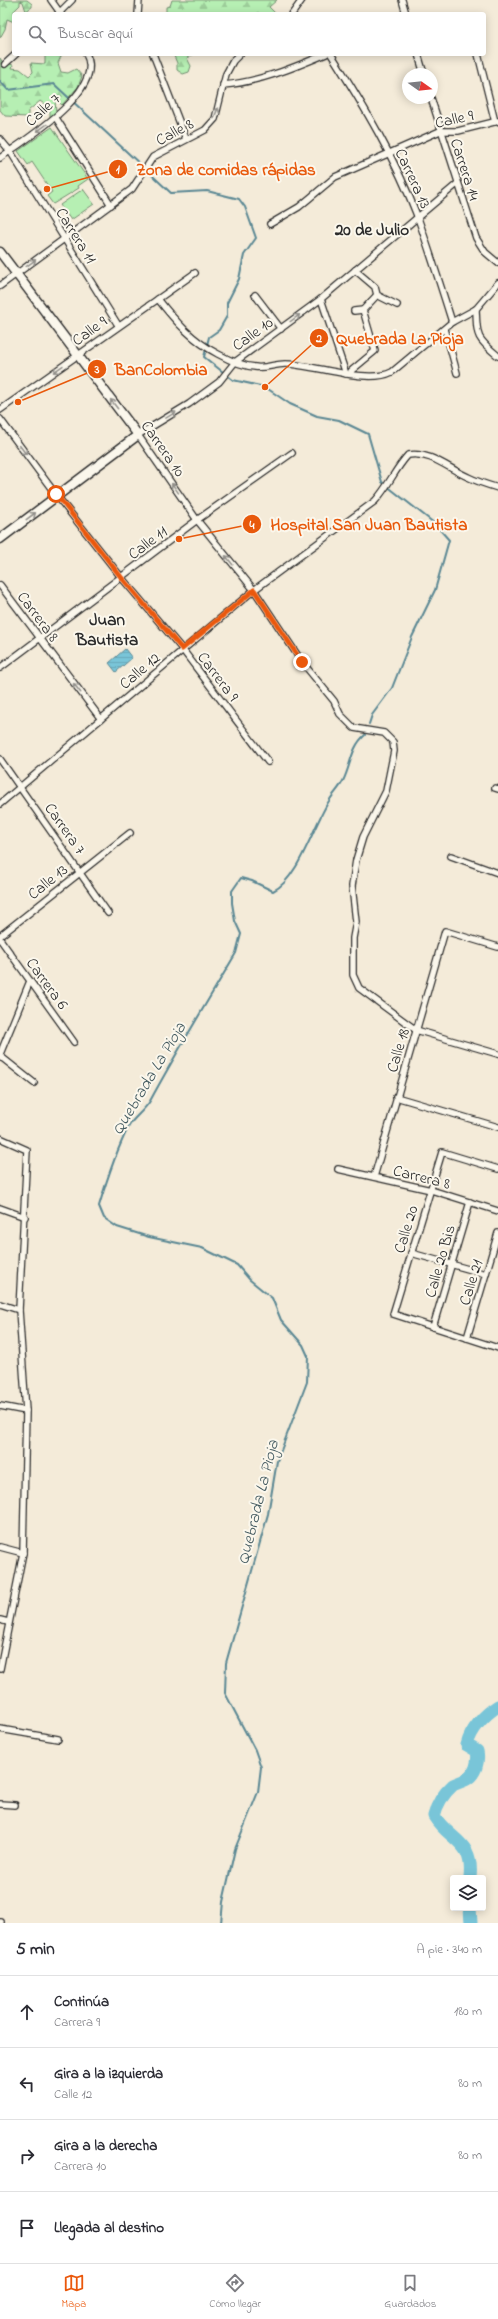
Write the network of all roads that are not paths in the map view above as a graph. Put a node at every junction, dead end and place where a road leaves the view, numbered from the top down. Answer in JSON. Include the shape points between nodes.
{"nodes":[{"id":1,"x":51,"y":0,"type":"edge"},
{"id":2,"x":72,"y":0,"type":"edge"},
{"id":3,"x":139,"y":0,"type":"edge"},
{"id":4,"x":302,"y":0,"type":"edge"},
{"id":5,"x":402,"y":0,"type":"edge"},
{"id":6,"x":58,"y":12,"type":"edge"},
{"id":7,"x":60,"y":12,"type":"edge"},
{"id":8,"x":138,"y":12,"type":"edge"},
{"id":9,"x":293,"y":12,"type":"edge"},
{"id":10,"x":405,"y":12,"type":"edge"},
{"id":11,"x":14,"y":56,"type":"edge"},
{"id":12,"x":87,"y":56,"type":"edge"},
{"id":13,"x":154,"y":56,"type":"edge"},
{"id":14,"x":238,"y":56,"type":"edge"},
{"id":15,"x":321,"y":56,"type":"edge"},
{"id":16,"x":332,"y":56,"type":"edge"},
{"id":17,"x":419,"y":56,"type":"edge"},
{"id":18,"x":479,"y":56,"type":"edge"},
{"id":19,"x":5,"y":64,"type":"dead end"},
{"id":20,"x":422,"y":68,"type":"edge"},
{"id":21,"x":223,"y":85,"type":"junction"},
{"id":22,"x":433,"y":104,"type":"edge"},
{"id":23,"x":56,"y":118,"type":"junction"},
{"id":24,"x":497,"y":122,"type":"edge"},
{"id":25,"x":440,"y":131,"type":"junction"},
{"id":26,"x":0,"y":139,"type":"edge"},
{"id":27,"x":186,"y":139,"type":"junction"},
{"id":28,"x":10,"y":151,"type":"junction"},
{"id":29,"x":389,"y":155,"type":"junction"},
{"id":30,"x":0,"y":158,"type":"edge"},
{"id":31,"x":457,"y":184,"type":"junction"},
{"id":32,"x":111,"y":205,"type":"junction"},
{"id":33,"x":417,"y":217,"type":"junction"},
{"id":34,"x":270,"y":224,"type":"dead end"},
{"id":35,"x":64,"y":239,"type":"junction"},
{"id":36,"x":0,"y":252,"type":"edge"},
{"id":37,"x":498,"y":254,"type":"edge"},
{"id":38,"x":496,"y":262,"type":"edge"},
{"id":39,"x":355,"y":270,"type":"junction"},
{"id":40,"x":195,"y":273,"type":"dead end"},
{"id":41,"x":17,"y":274,"type":"junction"},
{"id":42,"x":498,"y":283,"type":"edge"},
{"id":43,"x":0,"y":286,"type":"edge"},
{"id":44,"x":255,"y":295,"type":"dead end"},
{"id":45,"x":378,"y":295,"type":"junction"},
{"id":46,"x":158,"y":299,"type":"junction"},
{"id":47,"x":321,"y":299,"type":"junction"},
{"id":48,"x":397,"y":305,"type":"dead end"},
{"id":49,"x":476,"y":309,"type":"junction"},
{"id":50,"x":363,"y":310,"type":"junction"},
{"id":51,"x":354,"y":311,"type":"dead end"},
{"id":52,"x":452,"y":322,"type":"junction"},
{"id":53,"x":118,"y":325,"type":"junction"},
{"id":54,"x":281,"y":329,"type":"junction"},
{"id":55,"x":445,"y":329,"type":"junction"},
{"id":56,"x":77,"y":356,"type":"junction"},
{"id":57,"x":498,"y":356,"type":"edge"},
{"id":58,"x":235,"y":362,"type":"junction"},
{"id":59,"x":457,"y":373,"type":"dead end"},
{"id":60,"x":349,"y":374,"type":"junction"},
{"id":61,"x":0,"y":410,"type":"edge"},
{"id":62,"x":0,"y":419,"type":"edge"},
{"id":63,"x":138,"y":435,"type":"junction"},
{"id":64,"x":292,"y":453,"type":"dead end"},
{"id":65,"x":498,"y":488,"type":"edge"},
{"id":66,"x":57,"y":496,"type":"junction"},
{"id":67,"x":197,"y":520,"type":"junction"},
{"id":68,"x":0,"y":539,"type":"edge"},
{"id":69,"x":121,"y":577,"type":"junction"},
{"id":70,"x":0,"y":586,"type":"edge"},
{"id":71,"x":254,"y":590,"type":"junction"},
{"id":72,"x":39,"y":638,"type":"junction"},
{"id":73,"x":182,"y":649,"type":"junction"},
{"id":74,"x":0,"y":668,"type":"edge"},
{"id":75,"x":101,"y":719,"type":"junction"},
{"id":76,"x":0,"y":759,"type":"edge"},
{"id":77,"x":268,"y":762,"type":"dead end"},
{"id":78,"x":20,"y":786,"type":"junction"},
{"id":79,"x":0,"y":804,"type":"edge"},
{"id":80,"x":130,"y":833,"type":"dead end"},
{"id":81,"x":451,"y":856,"type":"dead end"},
{"id":82,"x":80,"y":871,"type":"junction"},
{"id":83,"x":498,"y":873,"type":"edge"},
{"id":84,"x":108,"y":913,"type":"dead end"},
{"id":85,"x":0,"y":937,"type":"edge"},
{"id":86,"x":498,"y":946,"type":"edge"},
{"id":87,"x":30,"y":981,"type":"junction"},
{"id":88,"x":416,"y":1030,"type":"junction"},
{"id":89,"x":74,"y":1042,"type":"dead end"},
{"id":90,"x":498,"y":1054,"type":"edge"},
{"id":91,"x":0,"y":1055,"type":"edge"},
{"id":92,"x":34,"y":1083,"type":"dead end"},
{"id":93,"x":396,"y":1097,"type":"junction"},
{"id":94,"x":498,"y":1127,"type":"edge"},
{"id":95,"x":0,"y":1138,"type":"edge"},
{"id":96,"x":338,"y":1169,"type":"dead end"},
{"id":97,"x":498,"y":1169,"type":"edge"},
{"id":98,"x":374,"y":1177,"type":"junction"},
{"id":99,"x":431,"y":1190,"type":"junction"},
{"id":100,"x":470,"y":1202,"type":"junction"},
{"id":101,"x":0,"y":1208,"type":"edge"},
{"id":102,"x":498,"y":1211,"type":"edge"},
{"id":103,"x":24,"y":1216,"type":"junction"},
{"id":104,"x":498,"y":1233,"type":"edge"},
{"id":105,"x":411,"y":1253,"type":"junction"},
{"id":106,"x":451,"y":1265,"type":"junction"},
{"id":107,"x":486,"y":1274,"type":"junction"},
{"id":108,"x":0,"y":1304,"type":"edge"},
{"id":109,"x":19,"y":1310,"type":"junction"},
{"id":110,"x":433,"y":1327,"type":"junction"},
{"id":111,"x":467,"y":1338,"type":"junction"},
{"id":112,"x":498,"y":1348,"type":"edge"},
{"id":113,"x":0,"y":1406,"type":"edge"},
{"id":114,"x":26,"y":1411,"type":"junction"},
{"id":115,"x":0,"y":1547,"type":"edge"},
{"id":116,"x":23,"y":1553,"type":"junction"},
{"id":117,"x":0,"y":1620,"type":"edge"},
{"id":118,"x":8,"y":1622,"type":"junction"},
{"id":119,"x":0,"y":1669,"type":"edge"},
{"id":120,"x":0,"y":1729,"type":"edge"},
{"id":121,"x":58,"y":1740,"type":"dead end"},
{"id":122,"x":0,"y":1804,"type":"edge"},
{"id":123,"x":15,"y":1805,"type":"dead end"}],
"edges":[{"from":1,"to":6,"type":"street"},
{"from":2,"to":7,"type":"street"},
{"from":3,"to":8,"type":"street"},
{"from":4,"to":9,"type":"street"},
{"from":5,"to":10,"type":"street"},
{"from":11,"to":19,"type":"street"},
{"from":12,"to":23,"type":"street","name":"Calle 7","via":[[90,69],[81,88]]},
{"from":13,"to":27,"type":"street"},
{"from":14,"to":21,"type":"street","name":"Calle 8","via":[[233,61]]},
{"from":15,"to":21,"type":"street","via":[[247,82]]},
{"from":16,"to":29,"type":"street","name":"Carrera 13","via":[[360,99]]},
{"from":17,"to":20,"type":"street"},
{"from":18,"to":24,"type":"street"},
{"from":27,"to":21,"type":"street","name":"Calle 8","one_way":true,"via":[[205,130],[215,118]]},
{"from":22,"to":25,"type":"street","name":"Carrera 14"},
{"from":23,"to":28,"type":"street","name":"Calle 7","one_way":true},
{"from":23,"to":32,"type":"street"},
{"from":24,"to":25,"type":"street","name":"Calle 9","via":[[458,131]]},
{"from":25,"to":29,"type":"street","name":"Calle 9"},
{"from":25,"to":31,"type":"street","name":"Carrera 14"},
{"from":26,"to":28,"type":"street","name":"Carrera 11"},
{"from":27,"to":32,"type":"street","name":"Calle 8","via":[[153,157],[132,189]]},
{"from":28,"to":30,"type":"street","name":"Calle 7"},
{"from":28,"to":35,"type":"street","name":"Carrera 11"},
{"from":29,"to":33,"type":"street","name":"Carrera 13"},
{"from":29,"to":34,"type":"street","name":"Calle 9","via":[[335,177],[299,207]]},
{"from":31,"to":33,"type":"street","name":"Calle 10"},
{"from":31,"to":38,"type":"street","name":"Carrera 14","via":[[476,238],[485,252]]},
{"from":32,"to":35,"type":"street","name":"Calle 8"},
{"from":33,"to":39,"type":"street","name":"Calle 10"},
{"from":33,"to":52,"type":"street","name":"Carrera 13"},
{"from":41,"to":35,"type":"street","name":"Calle 8","one_way":true},
{"from":35,"to":53,"type":"street","name":"Carrera 11"},
{"from":36,"to":41,"type":"main road","name":"Carrera 10"},
{"from":37,"to":38,"type":"street"},
{"from":39,"to":45,"type":"street","via":[[375,287]]},
{"from":39,"to":47,"type":"street","name":"Calle 10"},
{"from":40,"to":46,"type":"street","name":"Calle 9"},
{"from":41,"to":43,"type":"street","name":"Calle 8"},
{"from":41,"to":56,"type":"main road","name":"Carrera 10"},
{"from":42,"to":49,"type":"street"},
{"from":44,"to":54,"type":"street"},
{"from":45,"to":48,"type":"street"},
{"from":45,"to":50,"type":"street"},
{"from":46,"to":53,"type":"street","name":"Calle 9"},
{"from":46,"to":58,"type":"street","via":[[175,322],[194,338],[216,354]]},
{"from":54,"to":47,"type":"street","name":"Calle 10","one_way":true},
{"from":47,"to":60,"type":"street"},
{"from":49,"to":52,"type":"street"},
{"from":49,"to":57,"type":"street","via":[[480,342]]},
{"from":50,"to":51,"type":"street"},
{"from":50,"to":60,"type":"street","via":[[375,351]]},
{"from":52,"to":55,"type":"street"},
{"from":53,"to":56,"type":"street","name":"Calle 9"},
{"from":54,"to":58,"type":"street","name":"Calle 10"},
{"from":55,"to":59,"type":"street"},
{"from":55,"to":60,"type":"street","via":[[384,376]]},
{"from":56,"to":61,"type":"street","name":"Calle 9","one_way":true},
{"from":63,"to":56,"type":"main road","name":"Carrera 10","one_way":true},
{"from":58,"to":60,"type":"street","via":[[256,368],[285,364]]},
{"from":63,"to":58,"type":"street","name":"Calle 10","one_way":true,"via":[[219,382]]},
{"from":62,"to":66,"type":"street","name":"Carrera 9","one_way":true},
{"from":63,"to":66,"type":"main road","name":"Calle 10"},
{"from":67,"to":63,"type":"street","name":"Carrera 10","one_way":true},
{"from":64,"to":67,"type":"street","name":"Calle 11"},
{"from":65,"to":71,"type":"street","name":"Calle 12","via":[[467,477],[435,460],[420,455],[408,455],[396,468],[384,491],[358,514]]},
{"from":68,"to":66,"type":"main road","name":"Calle 10","one_way":true},
{"from":66,"to":69,"type":"street","name":"Carrera 9"},
{"from":67,"to":69,"type":"street","name":"Calle 11"},
{"from":71,"to":67,"type":"street","name":"Carrera 10","one_way":true},
{"from":69,"to":72,"type":"street","name":"Calle 11"},
{"from":69,"to":73,"type":"street","name":"Carrera 9"},
{"from":70,"to":72,"type":"street","name":"Carrera 8"},
{"from":71,"to":73,"type":"street","name":"Calle 12"},
{"from":71,"to":88,"type":"street","name":"Carrera 10","via":[[302,662],[334,701],[340,714],[354,728],[384,733],[393,742],[394,751],[386,791],[363,836],[354,867],[352,886],[356,922],[353,938],[353,974],[359,988]]},
{"from":72,"to":74,"type":"street","name":"Calle 11"},
{"from":75,"to":72,"type":"street","name":"Carrera 8","one_way":true},
{"from":73,"to":75,"type":"street","name":"Calle 12"},
{"from":73,"to":77,"type":"street","name":"Carrera 9"},
{"from":75,"to":78,"type":"street","name":"Calle 12"},
{"from":76,"to":78,"type":"street","name":"Carrera 7"},
{"from":78,"to":79,"type":"street","name":"Calle 12"},
{"from":78,"to":82,"type":"street","name":"Carrera 7"},
{"from":80,"to":82,"type":"street","name":"Calle 13"},
{"from":81,"to":83,"type":"street"},
{"from":82,"to":84,"type":"street","name":"Carrera 7"},
{"from":82,"to":85,"type":"street","name":"Calle 13"},
{"from":85,"to":87,"type":"street","name":"Carrera 6"},
{"from":86,"to":88,"type":"street","name":"Calle 18","via":[[445,931]]},
{"from":87,"to":89,"type":"street","name":"Carrera 6"},
{"from":87,"to":91,"type":"street"},
{"from":88,"to":90,"type":"street"},
{"from":88,"to":93,"type":"street","name":"Calle 18"},
{"from":91,"to":92,"type":"street"},
{"from":93,"to":94,"type":"street"},
{"from":93,"to":98,"type":"street","name":"Calle 18"},
{"from":95,"to":103,"type":"street","via":[[27,1150]]},
{"from":96,"to":98,"type":"street","name":"Carrera 8"},
{"from":97,"to":99,"type":"street","name":"Calle 20","via":[[442,1152]]},
{"from":98,"to":99,"type":"street","name":"Carrera 8"},
{"from":99,"to":100,"type":"street","name":"Carrera 8"},
{"from":99,"to":105,"type":"street","name":"Calle 20"},
{"from":100,"to":102,"type":"street","name":"Carrera 8"},
{"from":100,"to":106,"type":"street","name":"Calle 20 Bis"},
{"from":101,"to":103,"type":"street"},
{"from":103,"to":109,"type":"street"},
{"from":104,"to":107,"type":"street","name":"Calle 21"},
{"from":105,"to":106,"type":"street"},
{"from":105,"to":110,"type":"street","name":"Calle 20","via":[[393,1314]]},
{"from":106,"to":107,"type":"street"},
{"from":106,"to":110,"type":"street","name":"Calle 20 Bis"},
{"from":107,"to":111,"type":"street","name":"Calle 21"},
{"from":108,"to":109,"type":"street"},
{"from":109,"to":114,"type":"street"},
{"from":110,"to":111,"type":"street"},
{"from":111,"to":112,"type":"street"},
{"from":113,"to":114,"type":"street"},
{"from":114,"to":116,"type":"street"},
{"from":115,"to":116,"type":"street"},
{"from":116,"to":118,"type":"street"},
{"from":117,"to":118,"type":"street"},
{"from":118,"to":119,"type":"street"},
{"from":120,"to":121,"type":"street"},
{"from":122,"to":123,"type":"street"}]}
